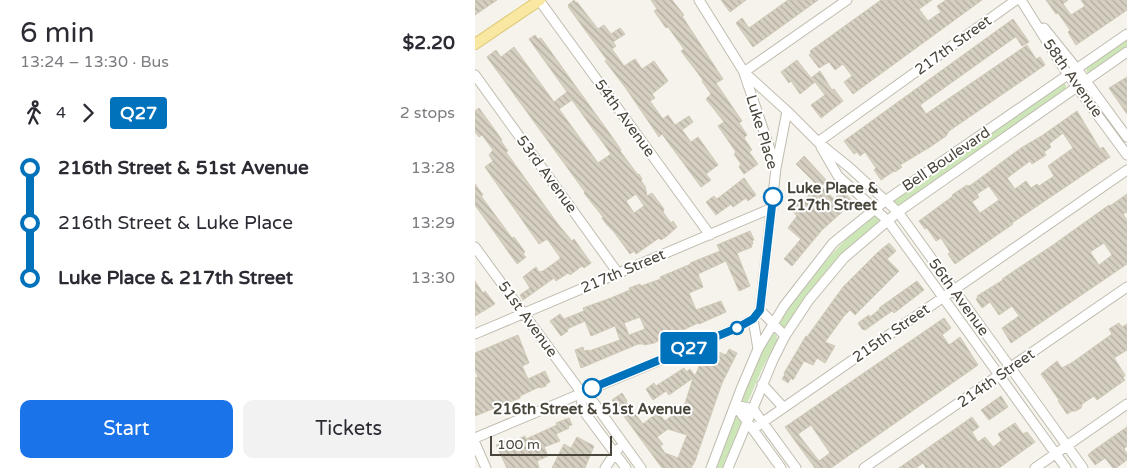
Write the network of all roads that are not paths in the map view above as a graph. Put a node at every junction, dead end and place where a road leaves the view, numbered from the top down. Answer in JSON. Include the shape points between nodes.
{"nodes":[{"id":1,"x":539,"y":0,"type":"edge"},
{"id":2,"x":699,"y":0,"type":"edge"},
{"id":3,"x":847,"y":0,"type":"edge"},
{"id":4,"x":1016,"y":0,"type":"edge"},
{"id":5,"x":1021,"y":0,"type":"edge"},
{"id":6,"x":1127,"y":34,"type":"edge"},
{"id":7,"x":475,"y":44,"type":"edge"},
{"id":8,"x":1127,"y":52,"type":"edge"},
{"id":9,"x":1077,"y":69,"type":"junction"},
{"id":10,"x":744,"y":72,"type":"junction"},
{"id":11,"x":475,"y":75,"type":"edge"},
{"id":12,"x":1068,"y":75,"type":"junction"},
{"id":13,"x":1086,"y":81,"type":"junction"},
{"id":14,"x":1077,"y":87,"type":"junction"},
{"id":15,"x":787,"y":111,"type":"junction"},
{"id":16,"x":1127,"y":138,"type":"edge"},
{"id":17,"x":818,"y":142,"type":"junction"},
{"id":18,"x":1127,"y":155,"type":"edge"},
{"id":19,"x":776,"y":168,"type":"junction"},
{"id":20,"x":1127,"y":170,"type":"edge"},
{"id":21,"x":885,"y":201,"type":"junction"},
{"id":22,"x":772,"y":208,"type":"junction"},
{"id":23,"x":875,"y":209,"type":"junction"},
{"id":24,"x":898,"y":212,"type":"junction"},
{"id":25,"x":888,"y":220,"type":"junction"},
{"id":26,"x":709,"y":235,"type":"junction"},
{"id":27,"x":475,"y":246,"type":"edge"},
{"id":28,"x":618,"y":273,"type":"junction"},
{"id":29,"x":1127,"y":287,"type":"edge"},
{"id":30,"x":954,"y":290,"type":"junction"},
{"id":31,"x":943,"y":297,"type":"junction"},
{"id":32,"x":760,"y":310,"type":"junction"},
{"id":33,"x":523,"y":313,"type":"junction"},
{"id":34,"x":753,"y":319,"type":"junction"},
{"id":35,"x":773,"y":324,"type":"junction"},
{"id":36,"x":475,"y":334,"type":"edge"},
{"id":37,"x":785,"y":336,"type":"junction"},
{"id":38,"x":758,"y":349,"type":"junction"},
{"id":39,"x":1010,"y":368,"type":"junction"},
{"id":40,"x":1000,"y":375,"type":"junction"},
{"id":41,"x":762,"y":384,"type":"junction"},
{"id":42,"x":581,"y":392,"type":"junction"},
{"id":43,"x":1127,"y":404,"type":"edge"},
{"id":44,"x":735,"y":405,"type":"junction"},
{"id":45,"x":783,"y":407,"type":"junction"},
{"id":46,"x":753,"y":409,"type":"junction"},
{"id":47,"x":763,"y":422,"type":"junction"},
{"id":48,"x":751,"y":425,"type":"junction"},
{"id":49,"x":475,"y":438,"type":"edge"},
{"id":50,"x":475,"y":443,"type":"edge"},
{"id":51,"x":623,"y":443,"type":"junction"},
{"id":52,"x":1067,"y":446,"type":"junction"},
{"id":53,"x":615,"y":453,"type":"junction"},
{"id":54,"x":1056,"y":454,"type":"junction"},
{"id":55,"x":486,"y":468,"type":"edge"},
{"id":56,"x":605,"y":468,"type":"edge"},
{"id":57,"x":626,"y":468,"type":"edge"},
{"id":58,"x":641,"y":468,"type":"edge"},
{"id":59,"x":711,"y":468,"type":"edge"},
{"id":60,"x":728,"y":468,"type":"edge"},
{"id":61,"x":781,"y":468,"type":"edge"},
{"id":62,"x":796,"y":468,"type":"edge"},
{"id":63,"x":864,"y":468,"type":"edge"},
{"id":64,"x":1035,"y":468,"type":"edge"},
{"id":65,"x":1066,"y":468,"type":"edge"},
{"id":66,"x":1083,"y":468,"type":"edge"}],
"edges":[{"from":1,"to":7,"type":"main road"},
{"from":1,"to":26,"type":"street","name":"54th Avenue"},
{"from":2,"to":10,"type":"street","name":"56th Avenue"},
{"from":3,"to":10,"type":"street"},
{"from":4,"to":17,"type":"street","name":"217th Street"},
{"from":5,"to":9,"type":"street","name":"58th Avenue"},
{"from":5,"to":12,"type":"street","name":"58th Avenue"},
{"from":6,"to":9,"type":"street","name":"Bell Boulevard"},
{"from":8,"to":13,"type":"street","name":"Bell Boulevard"},
{"from":9,"to":12,"type":"street","name":"Bell Boulevard"},
{"from":9,"to":13,"type":"street","name":"58th Avenue"},
{"from":10,"to":15,"type":"street","name":"56th Avenue"},
{"from":10,"to":19,"type":"street","name":"Luke Place"},
{"from":11,"to":28,"type":"street","name":"53rd Avenue"},
{"from":12,"to":14,"type":"street","name":"58th Avenue"},
{"from":12,"to":21,"type":"street","name":"Bell Boulevard"},
{"from":13,"to":14,"type":"street","name":"Bell Boulevard"},
{"from":13,"to":16,"type":"street","name":"58th Avenue"},
{"from":14,"to":18,"type":"street","name":"58th Avenue"},
{"from":14,"to":24,"type":"street","name":"Bell Boulevard"},
{"from":15,"to":17,"type":"street","name":"56th Avenue"},
{"from":15,"to":19,"type":"street"},
{"from":17,"to":21,"type":"street","name":"56th Avenue"},
{"from":17,"to":23,"type":"street","name":"56th Avenue","via":[[838,176]]},
{"from":19,"to":22,"type":"street","name":"Luke Place"},
{"from":20,"to":30,"type":"street","name":"215th Street"},
{"from":21,"to":23,"type":"street","name":"Bell Boulevard"},
{"from":21,"to":24,"type":"street","name":"56th Avenue"},
{"from":22,"to":26,"type":"street","name":"217th Street"},
{"from":22,"to":32,"type":"street","name":"Luke Place"},
{"from":23,"to":25,"type":"street","name":"56th Avenue"},
{"from":23,"to":35,"type":"street","name":"Bell Boulevard","via":[[833,243]]},
{"from":24,"to":25,"type":"street","name":"Bell Boulevard"},
{"from":24,"to":30,"type":"street","name":"56th Avenue"},
{"from":25,"to":31,"type":"street","name":"56th Avenue"},
{"from":25,"to":37,"type":"street","name":"Bell Boulevard","via":[[844,258],[809,300]]},
{"from":26,"to":28,"type":"street","name":"217th Street"},
{"from":27,"to":33,"type":"street","name":"51st Avenue"},
{"from":28,"to":33,"type":"street","name":"217th Street"},
{"from":29,"to":39,"type":"street","name":"214th Street"},
{"from":30,"to":31,"type":"street","name":"215th Street"},
{"from":30,"to":39,"type":"street","name":"56th Avenue"},
{"from":31,"to":40,"type":"street","name":"56th Avenue"},
{"from":31,"to":45,"type":"street","name":"215th Street"},
{"from":32,"to":34,"type":"street"},
{"from":32,"to":35,"type":"street"},
{"from":33,"to":36,"type":"street","name":"217th Street"},
{"from":33,"to":42,"type":"street","name":"51st Avenue"},
{"from":34,"to":38,"type":"street"},
{"from":34,"to":42,"type":"street"},
{"from":35,"to":37,"type":"street"},
{"from":35,"to":38,"type":"street","name":"Bell Boulevard"},
{"from":37,"to":41,"type":"street","name":"Bell Boulevard"},
{"from":38,"to":44,"type":"street","name":"Bell Boulevard"},
{"from":39,"to":40,"type":"street","name":"214th Street"},
{"from":39,"to":52,"type":"street","name":"56th Avenue"},
{"from":40,"to":54,"type":"street","name":"56th Avenue"},
{"from":40,"to":63,"type":"street","name":"214th Street"},
{"from":41,"to":45,"type":"street"},
{"from":41,"to":46,"type":"street","name":"Bell Boulevard"},
{"from":42,"to":49,"type":"street"},
{"from":42,"to":51,"type":"street","name":"51st Avenue","via":[[594,403]]},
{"from":42,"to":53,"type":"street","name":"51st Avenue","via":[[582,408]]},
{"from":43,"to":52,"type":"street"},
{"from":44,"to":46,"type":"street"},
{"from":44,"to":48,"type":"street"},
{"from":44,"to":59,"type":"street","name":"Bell Boulevard"},
{"from":45,"to":47,"type":"street","name":"215th Street"},
{"from":46,"to":47,"type":"street"},
{"from":46,"to":48,"type":"street","name":"Bell Boulevard"},
{"from":47,"to":48,"type":"street","name":"215th Street"},
{"from":47,"to":62,"type":"street"},
{"from":48,"to":60,"type":"street","name":"Bell Boulevard"},
{"from":48,"to":61,"type":"street"},
{"from":50,"to":55,"type":"street"},
{"from":51,"to":53,"type":"street"},
{"from":51,"to":58,"type":"street","name":"51st Avenue"},
{"from":52,"to":54,"type":"street"},
{"from":52,"to":66,"type":"street","name":"56th Avenue"},
{"from":53,"to":56,"type":"street"},
{"from":53,"to":57,"type":"street","name":"51st Avenue"},
{"from":54,"to":64,"type":"street"},
{"from":54,"to":65,"type":"street","name":"56th Avenue"}]}
